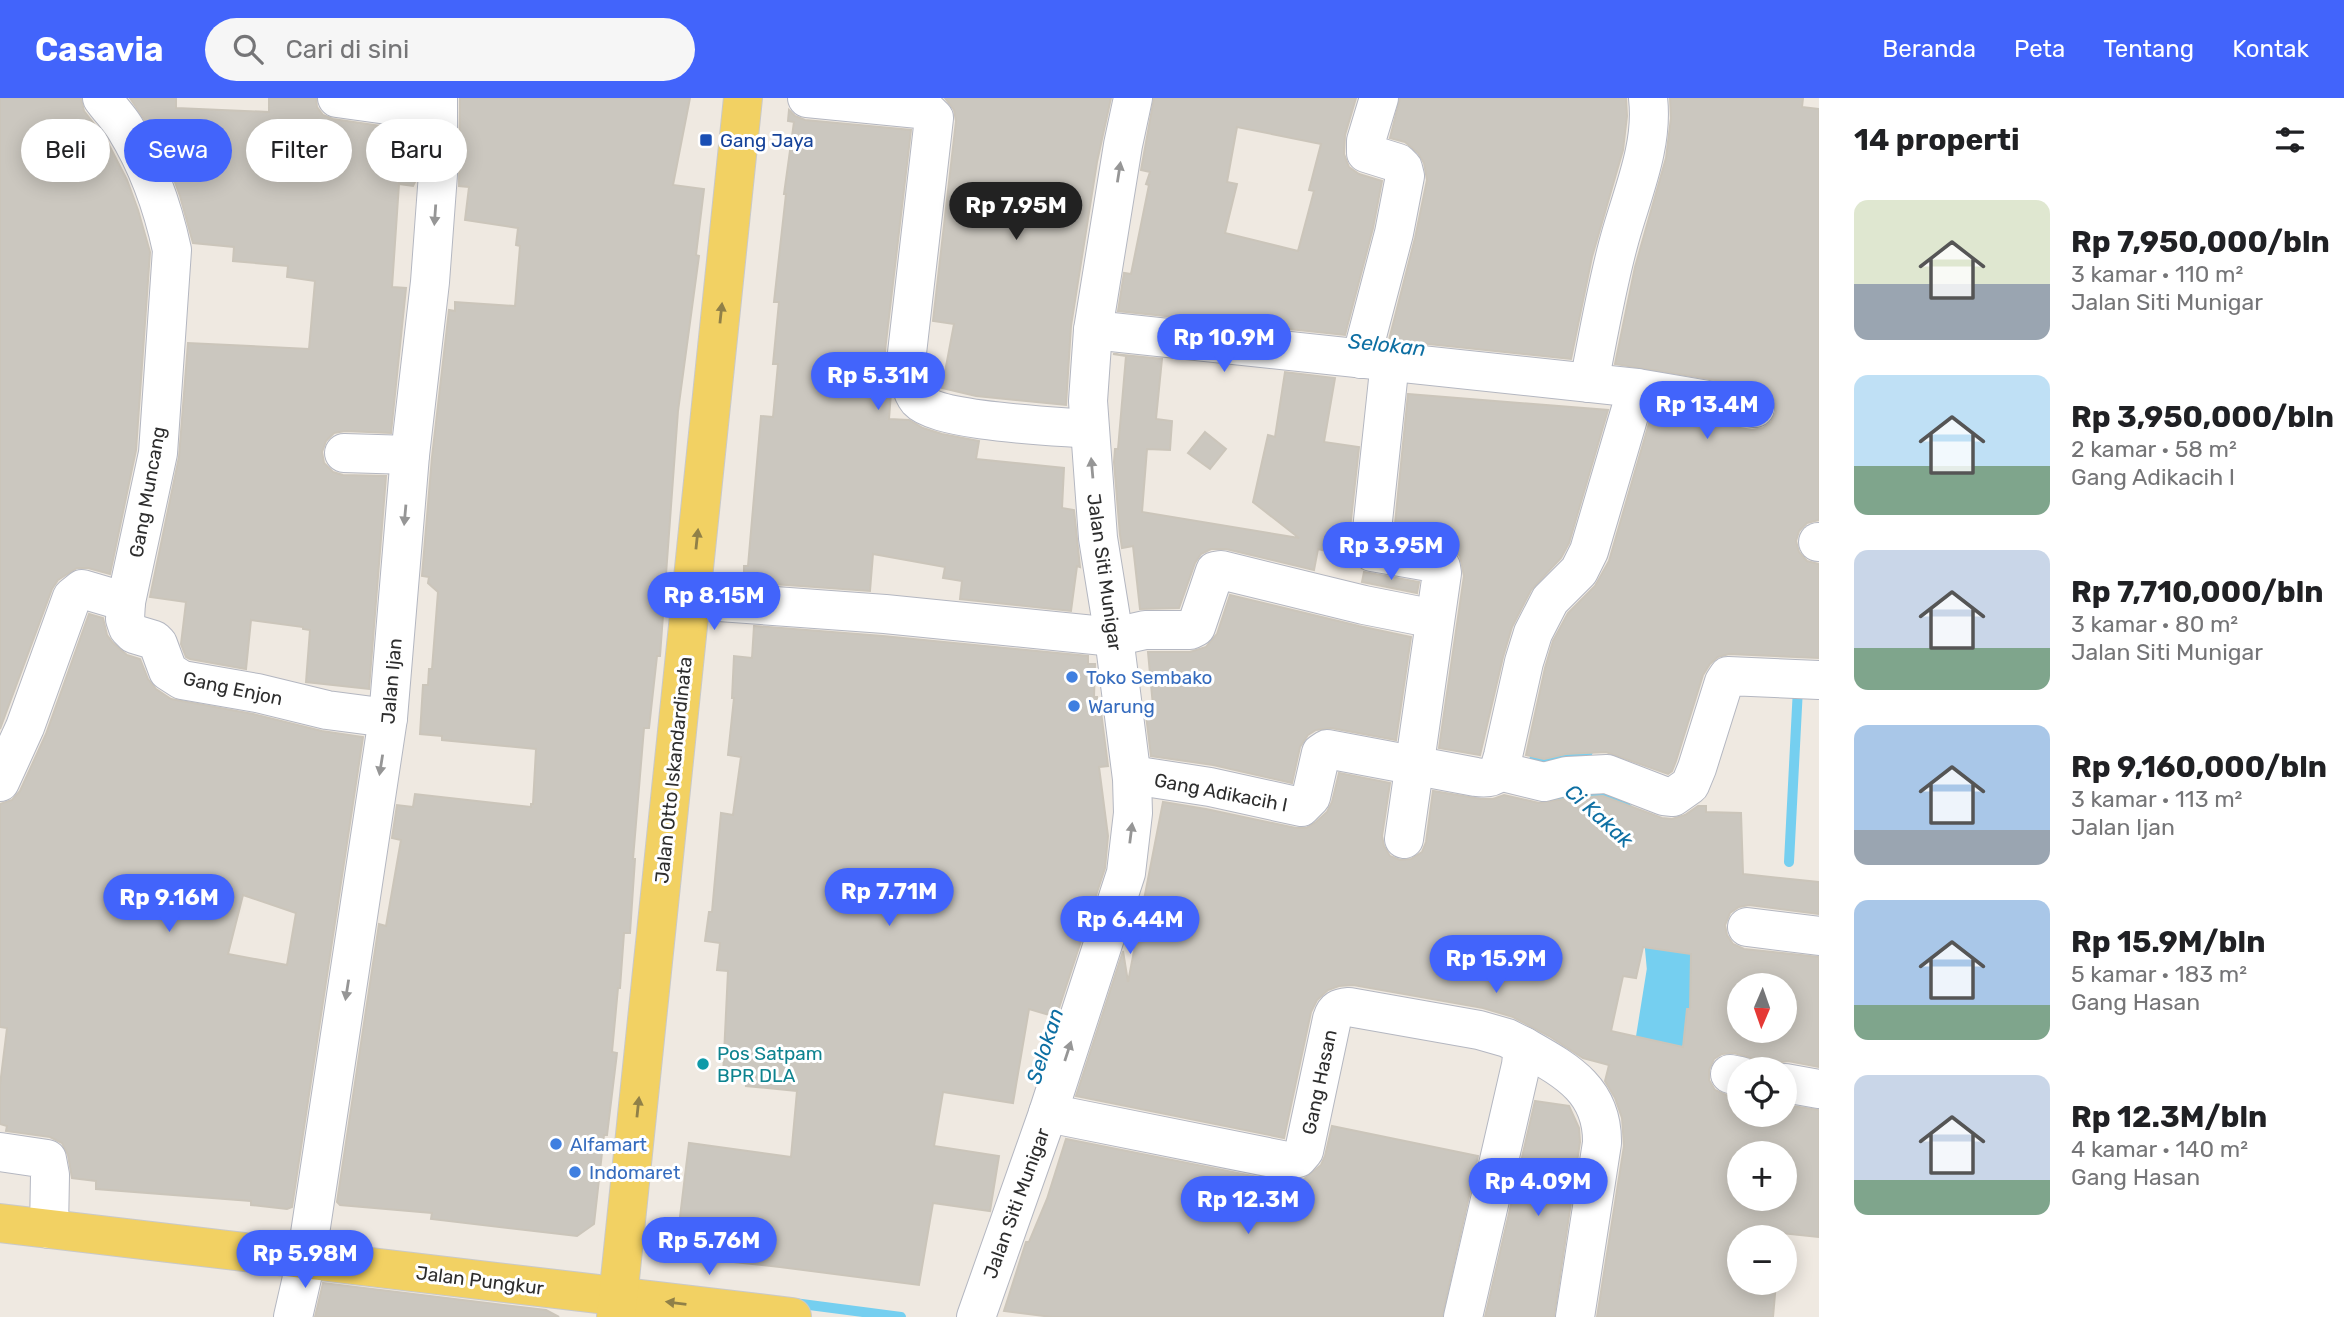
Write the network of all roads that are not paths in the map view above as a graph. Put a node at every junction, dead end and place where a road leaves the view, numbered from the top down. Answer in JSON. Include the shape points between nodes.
{"nodes":[{"id":1,"x":102,"y":98,"type":"edge"},
{"id":2,"x":337,"y":98,"type":"edge"},
{"id":3,"x":743,"y":98,"type":"edge"},
{"id":4,"x":807,"y":98,"type":"edge"},
{"id":5,"x":1133,"y":98,"type":"edge"},
{"id":6,"x":1379,"y":98,"type":"edge"},
{"id":7,"x":1648,"y":98,"type":"edge"},
{"id":8,"x":438,"y":105,"type":"edge"},
{"id":9,"x":1093,"y":330,"type":"junction"},
{"id":10,"x":1380,"y":363,"type":"junction"},
{"id":11,"x":1589,"y":383,"type":"junction"},
{"id":12,"x":1637,"y":388,"type":"junction"},
{"id":13,"x":1755,"y":408,"type":"dead end"},
{"id":14,"x":1089,"y":429,"type":"junction"},
{"id":15,"x":344,"y":453,"type":"dead end"},
{"id":16,"x":410,"y":455,"type":"junction"},
{"id":17,"x":691,"y":600,"type":"junction"},
{"id":18,"x":126,"y":602,"type":"junction"},
{"id":19,"x":1435,"y":619,"type":"junction"},
{"id":20,"x":1114,"y":637,"type":"junction"},
{"id":21,"x":1819,"y":680,"type":"edge"},
{"id":22,"x":388,"y":718,"type":"junction"},
{"id":23,"x":1413,"y":765,"type":"junction"},
{"id":24,"x":1494,"y":774,"type":"junction"},
{"id":25,"x":1132,"y":780,"type":"junction"},
{"id":26,"x":0,"y":782,"type":"edge"},
{"id":27,"x":1404,"y":839,"type":"dead end"},
{"id":28,"x":1747,"y":927,"type":"dead end"},
{"id":29,"x":1819,"y":936,"type":"edge"},
{"id":30,"x":1522,"y":1056,"type":"junction"},
{"id":31,"x":1797,"y":1085,"type":"edge"},
{"id":32,"x":1819,"y":1089,"type":"edge"},
{"id":33,"x":1047,"y":1116,"type":"junction"},
{"id":34,"x":0,"y":1152,"type":"edge"},
{"id":35,"x":0,"y":1223,"type":"edge"},
{"id":36,"x":49,"y":1229,"type":"junction"},
{"id":37,"x":306,"y":1260,"type":"junction"},
{"id":38,"x":617,"y":1307,"type":"edge"},
{"id":39,"x":293,"y":1317,"type":"edge"},
{"id":40,"x":792,"y":1317,"type":"edge"},
{"id":41,"x":976,"y":1317,"type":"edge"},
{"id":42,"x":1463,"y":1317,"type":"edge"},
{"id":43,"x":1575,"y":1317,"type":"edge"}],
"edges":[{"from":1,"to":18,"type":"street","name":"Gang Muncang","via":[[125,128],[152,183],[172,250],[158,453]]},
{"from":2,"to":8,"type":"street"},
{"from":17,"to":3,"type":"main road","name":"Jalan Otto Iskandardinata","one_way":true},
{"from":4,"to":14,"type":"street","via":[[919,109],[934,118],[907,353],[910,382],[919,400],[940,412]]},
{"from":9,"to":5,"type":"street","name":"Jalan Siti Munigar","one_way":true},
{"from":6,"to":10,"type":"street","via":[[1366,153],[1398,163],[1405,176]]},
{"from":7,"to":11,"type":"street","via":[[1648,136],[1617,246]]},
{"from":8,"to":16,"type":"street","name":"Jalan Ijan","one_way":true,"via":[[434,228]]},
{"from":9,"to":10,"type":"street"},
{"from":9,"to":14,"type":"street","name":"Jalan Siti Munigar"},
{"from":10,"to":11,"type":"street"},
{"from":10,"to":19,"type":"street","via":[[1370,549],[1441,567]]},
{"from":11,"to":12,"type":"street"},
{"from":12,"to":13,"type":"street"},
{"from":12,"to":24,"type":"street","via":[[1589,551],[1579,571],[1550,600],[1533,633]]},
{"from":20,"to":14,"type":"street","name":"Jalan Siti Munigar","one_way":true,"via":[[1098,538]]},
{"from":15,"to":16,"type":"street"},
{"from":16,"to":22,"type":"street","name":"Jalan Ijan","one_way":true},
{"from":17,"to":20,"type":"street"},
{"from":38,"to":17,"type":"main road","name":"Jalan Otto Iskandardinata","one_way":true},
{"from":18,"to":22,"type":"street","name":"Gang Enjon","via":[[128,628],[154,640],[168,671],[182,680]]},
{"from":18,"to":26,"type":"street","via":[[82,589],[72,597]]},
{"from":19,"to":20,"type":"street","via":[[1221,570],[1215,571],[1196,627]]},
{"from":19,"to":23,"type":"street"},
{"from":20,"to":25,"type":"street","name":"Jalan Siti Munigar"},
{"from":21,"to":24,"type":"street","name":"Gang Adikacih I","via":[[1728,676],[1690,785],[1673,797],[1607,774],[1544,782]]},
{"from":22,"to":37,"type":"street","name":"Jalan Ijan","one_way":true},
{"from":23,"to":24,"type":"street","name":"Gang Adikacih I"},
{"from":23,"to":25,"type":"street","name":"Gang Adikacih I","via":[[1326,749],[1321,753],[1311,797],[1301,807],[1210,786]]},
{"from":23,"to":27,"type":"street"},
{"from":33,"to":25,"type":"street","name":"Jalan Siti Munigar","one_way":true,"via":[[1126,873]]},
{"from":28,"to":29,"type":"street"},
{"from":30,"to":33,"type":"street","name":"Gang Hasan","via":[[1507,1038],[1479,1030],[1339,1008],[1332,1019],[1304,1151],[1287,1161]]},
{"from":30,"to":42,"type":"street"},
{"from":30,"to":43,"type":"street","via":[[1557,1066],[1587,1090],[1602,1124]]},
{"from":31,"to":32,"type":"street"},
{"from":33,"to":41,"type":"street","name":"Jalan Siti Munigar"},
{"from":34,"to":36,"type":"street","via":[[47,1159]]},
{"from":35,"to":36,"type":"main road","name":"Jalan Pungkur"},
{"from":36,"to":37,"type":"main road","name":"Jalan Pungkur"},
{"from":37,"to":38,"type":"main road","name":"Jalan Pungkur"},
{"from":37,"to":39,"type":"street","name":"Jalan Ijan"},
{"from":40,"to":38,"type":"main road","name":"Jalan Pungkur","one_way":true}]}
